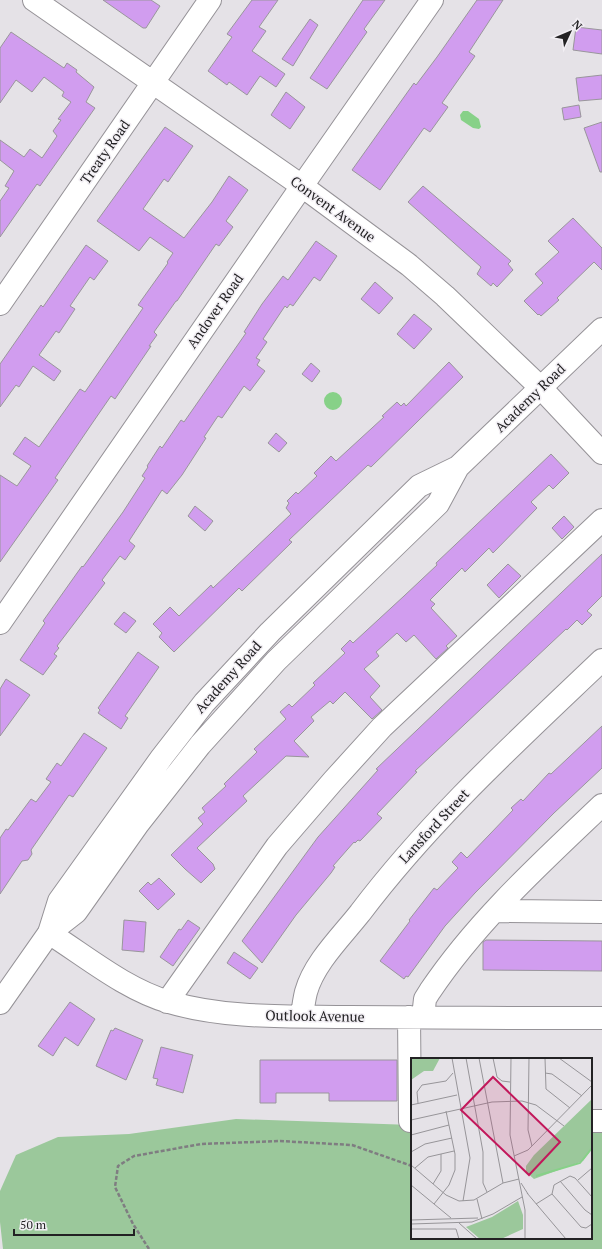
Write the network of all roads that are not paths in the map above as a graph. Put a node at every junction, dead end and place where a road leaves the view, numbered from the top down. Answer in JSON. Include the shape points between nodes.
{"nodes":[{"id":1,"x":34,"y":0,"type":"edge"},
{"id":2,"x":210,"y":0,"type":"edge"},
{"id":3,"x":432,"y":0,"type":"edge"},
{"id":4,"x":153,"y":82,"type":"junction"},
{"id":5,"x":302,"y":186,"type":"junction"},
{"id":6,"x":0,"y":304,"type":"edge"},
{"id":7,"x":602,"y":330,"type":"edge"},
{"id":8,"x":542,"y":388,"type":"junction"},
{"id":9,"x":602,"y":453,"type":"edge"},
{"id":10,"x":602,"y":520,"type":"edge"},
{"id":11,"x":0,"y":623,"type":"edge"},
{"id":12,"x":602,"y":660,"type":"edge"},
{"id":13,"x":602,"y":804,"type":"edge"},
{"id":14,"x":496,"y":910,"type":"junction"},
{"id":15,"x":602,"y":912,"type":"edge"},
{"id":16,"x":49,"y":933,"type":"junction"},
{"id":17,"x":167,"y":1002,"type":"junction"},
{"id":18,"x":0,"y":1003,"type":"edge"},
{"id":19,"x":302,"y":1016,"type":"junction"},
{"id":20,"x":416,"y":1017,"type":"junction"},
{"id":21,"x":602,"y":1018,"type":"edge"},
{"id":22,"x":414,"y":1058,"type":"edge"},
{"id":23,"x":411,"y":1104,"type":"edge"},
{"id":24,"x":411,"y":1121,"type":"edge"},
{"id":25,"x":592,"y":1121,"type":"edge"},
{"id":26,"x":602,"y":1122,"type":"edge"}],
"edges":[{"from":1,"to":4,"type":"street","name":"Convent Avenue"},
{"from":2,"to":4,"type":"street","name":"Treaty Road"},
{"from":3,"to":5,"type":"street","name":"Andover Road"},
{"from":4,"to":5,"type":"street","name":"Convent Avenue"},
{"from":4,"to":6,"type":"street","name":"Treaty Road"},
{"from":5,"to":8,"type":"street","name":"Convent Avenue","via":[[414,269]]},
{"from":5,"to":11,"type":"street","name":"Andover Road"},
{"from":7,"to":8,"type":"street","name":"Academy Road"},
{"from":8,"to":9,"type":"street","name":"Convent Avenue"},
{"from":8,"to":16,"type":"street","name":"Academy Road","via":[[458,467],[438,504],[281,656],[200,745],[138,824],[76,912]]},
{"from":10,"to":17,"type":"street","via":[[382,727],[332,781],[278,846]]},
{"from":12,"to":19,"type":"street","name":"Lansford Street","via":[[426,831],[318,967],[306,992]]},
{"from":13,"to":14,"type":"street"},
{"from":14,"to":15,"type":"street"},
{"from":14,"to":20,"type":"street","via":[[439,977]]},
{"from":16,"to":17,"type":"street","name":"Outlook Avenue","via":[[121,980]]},
{"from":16,"to":18,"type":"street","name":"Academy Road"},
{"from":17,"to":19,"type":"street","name":"Outlook Avenue","via":[[196,1010]]},
{"from":19,"to":20,"type":"street","name":"Outlook Avenue"},
{"from":20,"to":21,"type":"street","name":"Outlook Avenue"},
{"from":20,"to":22,"type":"street"},
{"from":23,"to":24,"type":"street"},
{"from":25,"to":26,"type":"street"}]}
